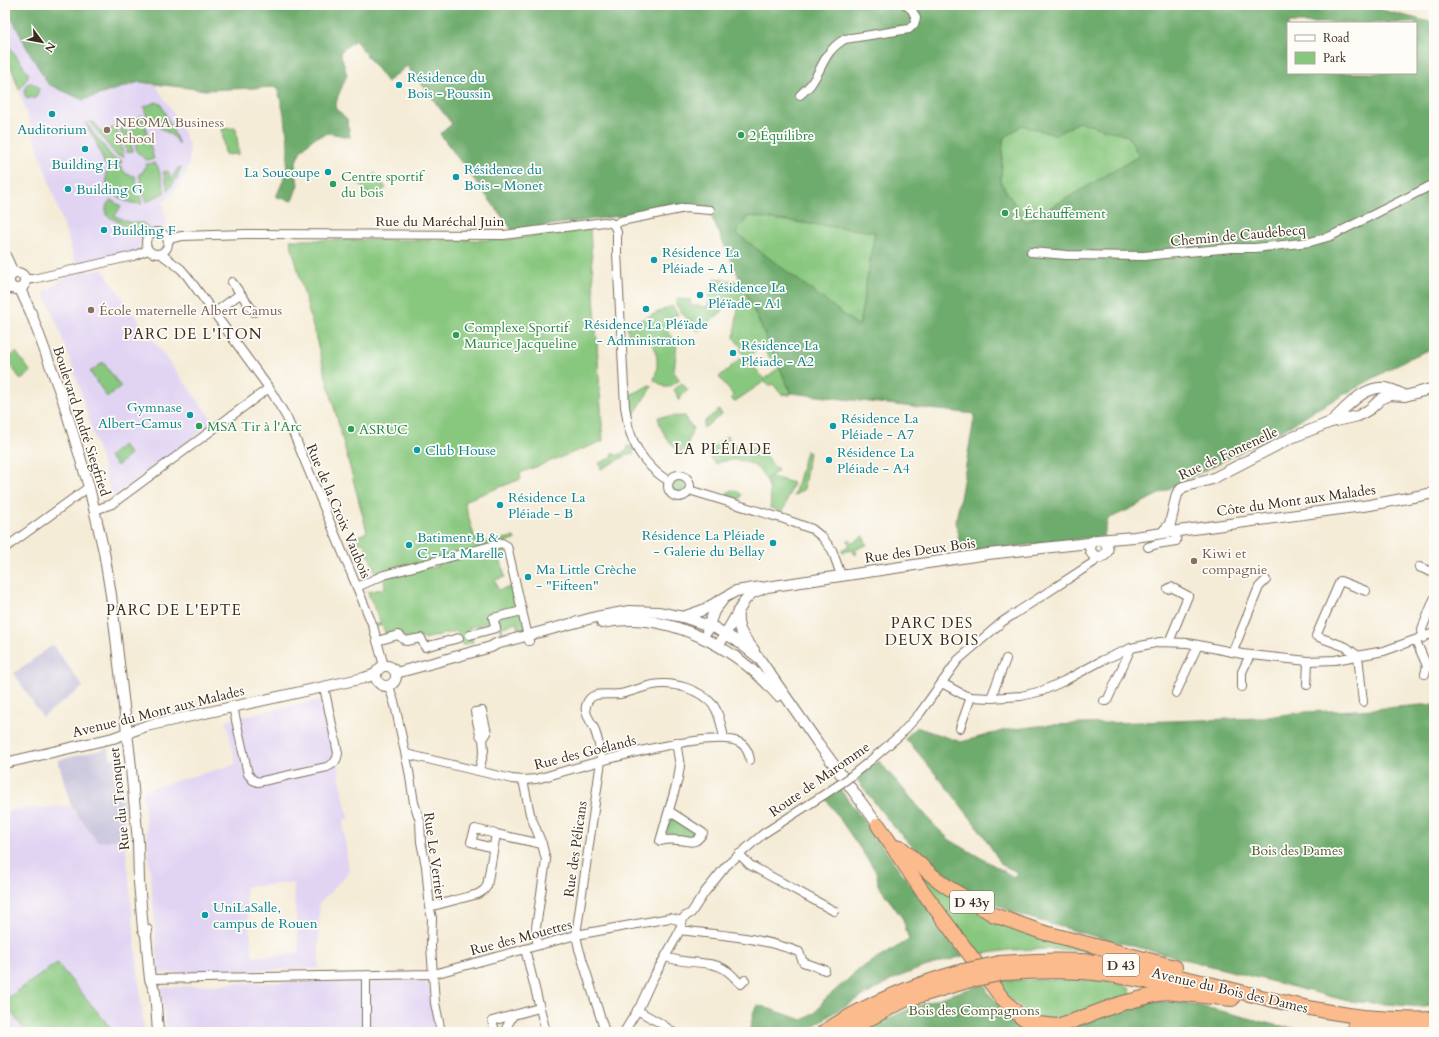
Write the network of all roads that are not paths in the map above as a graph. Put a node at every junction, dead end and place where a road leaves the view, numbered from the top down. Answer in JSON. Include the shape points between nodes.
{"nodes":[{"id":1,"x":906,"y":5,"type":"edge"},
{"id":2,"x":800,"y":95,"type":"dead end"},
{"id":3,"x":1434,"y":184,"type":"edge"},
{"id":4,"x":710,"y":210,"type":"dead end"},
{"id":5,"x":614,"y":225,"type":"junction"},
{"id":6,"x":168,"y":240,"type":"junction"},
{"id":7,"x":148,"y":250,"type":"junction"},
{"id":8,"x":1031,"y":252,"type":"dead end"},
{"id":9,"x":161,"y":254,"type":"junction"},
{"id":10,"x":5,"y":255,"type":"edge"},
{"id":11,"x":26,"y":279,"type":"joint"},
{"id":12,"x":232,"y":282,"type":"dead end"},
{"id":13,"x":11,"y":284,"type":"edge"},
{"id":14,"x":240,"y":294,"type":"junction"},
{"id":15,"x":254,"y":312,"type":"dead end"},
{"id":16,"x":214,"y":313,"type":"junction"},
{"id":17,"x":269,"y":388,"type":"junction"},
{"id":18,"x":1434,"y":388,"type":"edge"},
{"id":19,"x":1405,"y":396,"type":"junction"},
{"id":20,"x":1346,"y":406,"type":"junction"},
{"id":21,"x":1355,"y":416,"type":"junction"},
{"id":22,"x":1331,"y":422,"type":"junction"},
{"id":23,"x":669,"y":481,"type":"junction"},
{"id":24,"x":89,"y":487,"type":"junction"},
{"id":25,"x":690,"y":490,"type":"junction"},
{"id":26,"x":1434,"y":493,"type":"edge"},
{"id":27,"x":95,"y":510,"type":"junction"},
{"id":28,"x":1177,"y":531,"type":"junction"},
{"id":29,"x":1162,"y":533,"type":"junction"},
{"id":30,"x":1134,"y":537,"type":"junction"},
{"id":31,"x":5,"y":548,"type":"edge"},
{"id":32,"x":1148,"y":548,"type":"dead end"},
{"id":33,"x":1095,"y":549,"type":"junction"},
{"id":34,"x":1419,"y":567,"type":"dead end"},
{"id":35,"x":1434,"y":573,"type":"edge"},
{"id":36,"x":841,"y":575,"type":"junction"},
{"id":37,"x":1266,"y":580,"type":"dead end"},
{"id":38,"x":357,"y":587,"type":"junction"},
{"id":39,"x":767,"y":587,"type":"junction"},
{"id":40,"x":1168,"y":589,"type":"dead end"},
{"id":41,"x":1366,"y":591,"type":"dead end"},
{"id":42,"x":724,"y":598,"type":"junction"},
{"id":43,"x":1434,"y":599,"type":"edge"},
{"id":44,"x":739,"y":609,"type":"junction"},
{"id":45,"x":522,"y":611,"type":"junction"},
{"id":46,"x":683,"y":617,"type":"junction"},
{"id":47,"x":710,"y":626,"type":"junction"},
{"id":48,"x":1434,"y":633,"type":"edge"},
{"id":49,"x":725,"y":634,"type":"junction"},
{"id":50,"x":470,"y":635,"type":"dead end"},
{"id":51,"x":528,"y":637,"type":"junction"},
{"id":52,"x":459,"y":638,"type":"dead end"},
{"id":53,"x":704,"y":638,"type":"junction"},
{"id":54,"x":1420,"y":639,"type":"junction"},
{"id":55,"x":377,"y":641,"type":"junction"},
{"id":56,"x":1169,"y":642,"type":"junction"},
{"id":57,"x":719,"y":645,"type":"junction"},
{"id":58,"x":1198,"y":645,"type":"junction"},
{"id":59,"x":1131,"y":648,"type":"junction"},
{"id":60,"x":1233,"y":651,"type":"junction"},
{"id":61,"x":1250,"y":654,"type":"junction"},
{"id":62,"x":1358,"y":656,"type":"junction"},
{"id":63,"x":759,"y":658,"type":"junction"},
{"id":64,"x":1006,"y":660,"type":"dead end"},
{"id":65,"x":1308,"y":661,"type":"junction"},
{"id":66,"x":384,"y":666,"type":"junction"},
{"id":67,"x":1429,"y":669,"type":"edge"},
{"id":68,"x":396,"y":673,"type":"junction"},
{"id":69,"x":377,"y":677,"type":"junction"},
{"id":70,"x":942,"y":683,"type":"junction"},
{"id":71,"x":1307,"y":685,"type":"dead end"},
{"id":72,"x":388,"y":686,"type":"junction"},
{"id":73,"x":1242,"y":686,"type":"dead end"},
{"id":74,"x":324,"y":687,"type":"junction"},
{"id":75,"x":1176,"y":693,"type":"dead end"},
{"id":76,"x":971,"y":697,"type":"junction"},
{"id":77,"x":991,"y":698,"type":"junction"},
{"id":78,"x":1104,"y":701,"type":"dead end"},
{"id":79,"x":1364,"y":702,"type":"dead end"},
{"id":80,"x":233,"y":708,"type":"junction"},
{"id":81,"x":960,"y":728,"type":"dead end"},
{"id":82,"x":127,"y":732,"type":"junction"},
{"id":83,"x":724,"y":738,"type":"junction"},
{"id":84,"x":483,"y":739,"type":"dead end"},
{"id":85,"x":676,"y":742,"type":"junction"},
{"id":86,"x":818,"y":743,"type":"junction"},
{"id":87,"x":406,"y":754,"type":"junction"},
{"id":88,"x":750,"y":760,"type":"dead end"},
{"id":89,"x":601,"y":761,"type":"junction"},
{"id":90,"x":5,"y":763,"type":"edge"},
{"id":91,"x":479,"y":771,"type":"junction"},
{"id":92,"x":523,"y":780,"type":"junction"},
{"id":93,"x":669,"y":811,"type":"junction"},
{"id":94,"x":878,"y":825,"type":"junction"},
{"id":95,"x":496,"y":834,"type":"junction"},
{"id":96,"x":542,"y":844,"type":"junction"},
{"id":97,"x":492,"y":848,"type":"junction"},
{"id":98,"x":739,"y":854,"type":"junction"},
{"id":99,"x":429,"y":907,"type":"junction"},
{"id":100,"x":834,"y":911,"type":"dead end"},
{"id":101,"x":682,"y":921,"type":"junction"},
{"id":102,"x":680,"y":930,"type":"junction"},
{"id":103,"x":576,"y":935,"type":"junction"},
{"id":104,"x":538,"y":946,"type":"junction"},
{"id":105,"x":525,"y":949,"type":"junction"},
{"id":106,"x":666,"y":956,"type":"junction"},
{"id":107,"x":825,"y":970,"type":"dead end"},
{"id":108,"x":434,"y":974,"type":"junction"},
{"id":109,"x":366,"y":976,"type":"junction"},
{"id":110,"x":965,"y":976,"type":"junction"},
{"id":111,"x":150,"y":979,"type":"junction"},
{"id":112,"x":745,"y":980,"type":"dead end"},
{"id":113,"x":1236,"y":995,"type":"junction"},
{"id":114,"x":539,"y":1008,"type":"junction"},
{"id":115,"x":637,"y":1010,"type":"junction"},
{"id":116,"x":513,"y":1015,"type":"junction"},
{"id":117,"x":1434,"y":1019,"type":"edge"},
{"id":118,"x":1434,"y":1029,"type":"edge"},
{"id":119,"x":152,"y":1032,"type":"edge"},
{"id":120,"x":158,"y":1032,"type":"edge"},
{"id":121,"x":366,"y":1032,"type":"edge"},
{"id":122,"x":441,"y":1032,"type":"edge"},
{"id":123,"x":498,"y":1032,"type":"edge"},
{"id":124,"x":504,"y":1032,"type":"edge"},
{"id":125,"x":546,"y":1032,"type":"edge"},
{"id":126,"x":605,"y":1032,"type":"edge"},
{"id":127,"x":624,"y":1032,"type":"edge"},
{"id":128,"x":673,"y":1032,"type":"edge"},
{"id":129,"x":824,"y":1032,"type":"edge"},
{"id":130,"x":844,"y":1032,"type":"edge"}],
"edges":[{"from":1,"to":2,"type":"street","via":[[916,18],[909,29],[845,39],[829,51],[810,84]]},
{"from":3,"to":8,"type":"street","name":"Chemin de Caudebecq","via":[[1331,236],[1310,242],[1143,256]]},
{"from":4,"to":5,"type":"street","name":"Rue du Maréchal Juin","via":[[685,208],[621,221]]},
{"from":5,"to":6,"type":"street","name":"Rue du Maréchal Juin","via":[[604,222],[504,235],[246,234],[182,236]]},
{"from":5,"to":23,"type":"street","via":[[617,232],[625,407],[630,432],[640,453],[650,466]]},
{"from":6,"to":7,"type":"street","via":[[161,233],[153,233],[146,240]]},
{"from":6,"to":9,"type":"street","via":[[166,249]]},
{"from":7,"to":9,"type":"street","via":[[153,254]]},
{"from":7,"to":11,"type":"street","via":[[133,256]]},
{"from":9,"to":16,"type":"street","name":"Rue de la Croix Vaubois","via":[[180,269]]},
{"from":10,"to":13,"type":"street","name":"Boulevard André Siegfried"},
{"from":11,"to":13,"type":"street","via":[[24,286]]},
{"from":12,"to":14,"type":"street"},
{"from":13,"to":24,"type":"street","name":"Boulevard André Siegfried","via":[[30,313],[60,389]]},
{"from":14,"to":15,"type":"street"},
{"from":14,"to":16,"type":"street"},
{"from":16,"to":17,"type":"street","name":"Rue de la Croix Vaubois"},
{"from":17,"to":27,"type":"street","via":[[112,504]]},
{"from":17,"to":38,"type":"street","name":"Rue de la Croix Vaubois","via":[[287,418]]},
{"from":18,"to":19,"type":"street","name":"Rue de Fontenelle"},
{"from":19,"to":20,"type":"street","name":"Rue de Fontenelle","via":[[1389,388],[1380,388],[1370,390]]},
{"from":19,"to":21,"type":"street","name":"Rue de Fontenelle","via":[[1389,395]]},
{"from":20,"to":21,"type":"street"},
{"from":20,"to":22,"type":"street","name":"Rue de Fontenelle"},
{"from":21,"to":22,"type":"street","name":"Rue de Fontenelle"},
{"from":22,"to":29,"type":"street","name":"Rue de Fontenelle","via":[[1291,438],[1212,479],[1183,487],[1177,494],[1170,524]]},
{"from":23,"to":25,"type":"street","via":[[677,475],[684,476],[688,480]]},
{"from":23,"to":25,"type":"street","via":[[668,488],[674,496],[682,497]]},
{"from":24,"to":27,"type":"street","name":"Boulevard André Siegfried"},
{"from":24,"to":31,"type":"street"},
{"from":25,"to":36,"type":"street","via":[[812,529],[832,550]]},
{"from":26,"to":28,"type":"street","name":"Côte du Mont aux Malades","via":[[1370,505]]},
{"from":27,"to":82,"type":"street","name":"Boulevard André Siegfried","via":[[111,595]]},
{"from":28,"to":29,"type":"street","name":"Côte du Mont aux Malades"},
{"from":28,"to":32,"type":"street","via":[[1176,541]]},
{"from":29,"to":30,"type":"street"},
{"from":30,"to":33,"type":"street"},
{"from":30,"to":33,"type":"street","via":[[1113,545],[1108,550],[1106,543]]},
{"from":33,"to":36,"type":"street","name":"Rue des Deux Bois","via":[[1077,544]]},
{"from":33,"to":70,"type":"street","name":"Route de Maromme","via":[[1087,566],[990,631],[958,660]]},
{"from":34,"to":35,"type":"street"},
{"from":36,"to":39,"type":"street","name":"Rue des Deux Bois"},
{"from":37,"to":60,"type":"street","via":[[1259,587]]},
{"from":38,"to":45,"type":"street","via":[[384,575],[502,543],[507,546]]},
{"from":38,"to":55,"type":"street","name":"Rue de la Croix Vaubois"},
{"from":39,"to":42,"type":"street","name":"Rue des Deux Bois","via":[[741,589]]},
{"from":39,"to":44,"type":"street","name":"Rue des Deux Bois","via":[[748,596]]},
{"from":40,"to":56,"type":"street","via":[[1171,587],[1188,596]]},
{"from":41,"to":62,"type":"street","via":[[1340,581],[1316,636],[1346,648]]},
{"from":42,"to":46,"type":"street","name":"Rue des Deux Bois","via":[[703,610]]},
{"from":42,"to":47,"type":"street","name":"Rue des Deux Bois","via":[[714,611]]},
{"from":43,"to":54,"type":"street"},
{"from":44,"to":49,"type":"street","name":"Rue des Deux Bois"},
{"from":44,"to":63,"type":"street","via":[[739,628]]},
{"from":45,"to":50,"type":"street","via":[[493,618],[496,628]]},
{"from":45,"to":51,"type":"street"},
{"from":46,"to":47,"type":"street","number":"D 43y"},
{"from":46,"to":51,"type":"street","number":"D 43y","via":[[644,611],[624,612]]},
{"from":47,"to":49,"type":"street","number":"D 43y"},
{"from":47,"to":53,"type":"street","name":"Rue des Deux Bois"},
{"from":48,"to":54,"type":"street"},
{"from":49,"to":57,"type":"street","name":"Rue des Deux Bois"},
{"from":49,"to":63,"type":"street","number":"D 43y"},
{"from":51,"to":53,"type":"street","via":[[615,620],[662,624]]},
{"from":51,"to":68,"type":"street","via":[[502,649],[491,647]]},
{"from":52,"to":55,"type":"street","via":[[425,647],[421,638],[406,641],[398,635]]},
{"from":53,"to":57,"type":"street"},
{"from":54,"to":62,"type":"street","via":[[1384,651]]},
{"from":54,"to":67,"type":"street"},
{"from":55,"to":66,"type":"street","name":"Rue de la Croix Vaubois"},
{"from":56,"to":58,"type":"street"},
{"from":56,"to":59,"type":"street"},
{"from":57,"to":86,"type":"street","via":[[761,676]]},
{"from":58,"to":60,"type":"street"},
{"from":58,"to":75,"type":"street"},
{"from":59,"to":77,"type":"street","via":[[1042,691],[1021,696]]},
{"from":59,"to":78,"type":"street","via":[[1108,701]]},
{"from":60,"to":61,"type":"street"},
{"from":61,"to":65,"type":"street"},
{"from":61,"to":73,"type":"street","via":[[1242,672]]},
{"from":62,"to":65,"type":"street"},
{"from":62,"to":79,"type":"street"},
{"from":63,"to":86,"type":"street","number":"D 43y"},
{"from":64,"to":77,"type":"street"},
{"from":65,"to":71,"type":"street"},
{"from":66,"to":68,"type":"street","via":[[390,666]]},
{"from":66,"to":69,"type":"street","via":[[378,670]]},
{"from":68,"to":72,"type":"street","via":[[395,682]]},
{"from":69,"to":72,"type":"street","via":[[380,685]]},
{"from":69,"to":74,"type":"street","name":"Avenue du Mont aux Malades"},
{"from":70,"to":76,"type":"street"},
{"from":70,"to":98,"type":"street","name":"Route de Maromme","bridge":true,"via":[[920,713],[890,744],[846,780],[763,834]]},
{"from":72,"to":87,"type":"street","name":"Rue Le Verrier"},
{"from":74,"to":80,"type":"street","name":"Avenue du Mont aux Malades"},
{"from":74,"to":80,"type":"street","via":[[338,753],[336,762],[327,768],[258,782],[253,780],[248,774]]},
{"from":76,"to":77,"type":"street"},
{"from":76,"to":81,"type":"street"},
{"from":80,"to":82,"type":"street","name":"Avenue du Mont aux Malades","via":[[148,725]]},
{"from":82,"to":90,"type":"street","name":"Avenue du Mont aux Malades","via":[[111,739]]},
{"from":82,"to":111,"type":"street","name":"Rue du Tronquet","via":[[143,929],[146,935]]},
{"from":83,"to":85,"type":"street","name":"Rue des Goélands"},
{"from":83,"to":88,"type":"street","name":"Rue des Goélands","via":[[742,743]]},
{"from":83,"to":89,"type":"street","name":"Rue des Pélicans","via":[[714,706],[690,689],[671,683],[653,684],[619,694],[597,694],[585,707],[601,753]]},
{"from":84,"to":91,"type":"street","via":[[484,750]]},
{"from":85,"to":89,"type":"street","name":"Rue des Goélands"},
{"from":85,"to":93,"type":"street","via":[[680,766]]},
{"from":86,"to":94,"type":"street","number":"D 43y"},
{"from":87,"to":91,"type":"street","name":"Rue des Goélands"},
{"from":87,"to":99,"type":"street","name":"Rue Le Verrier","via":[[414,803],[420,821]]},
{"from":89,"to":92,"type":"street","name":"Rue des Goélands","via":[[536,779]]},
{"from":89,"to":103,"type":"street","name":"Rue des Pélicans"},
{"from":91,"to":92,"type":"street","name":"Rue des Goélands"},
{"from":92,"to":96,"type":"street","via":[[530,814]]},
{"from":93,"to":93,"type":"street","via":[[660,841],[678,840],[692,843],[698,840],[703,833]]},
{"from":94,"to":113,"type":"highway","number":"D 43y","via":[[934,877],[994,915],[1036,930],[1220,981]]},
{"from":94,"to":113,"type":"highway","via":[[1002,998],[1021,1016],[1038,1024],[1057,1026],[1119,1004],[1166,992]]},
{"from":95,"to":96,"type":"street"},
{"from":95,"to":97,"type":"street"},
{"from":95,"to":97,"type":"street","via":[[475,829],[471,842]]},
{"from":96,"to":104,"type":"street","via":[[546,860],[535,934]]},
{"from":97,"to":99,"type":"street","via":[[484,890],[478,894]]},
{"from":98,"to":100,"type":"street","via":[[750,864]]},
{"from":98,"to":101,"type":"street","name":"Route de Maromme","via":[[726,866]]},
{"from":99,"to":108,"type":"street","name":"Rue Le Verrier","via":[[432,918]]},
{"from":101,"to":102,"type":"street","name":"Route de Maromme"},
{"from":101,"to":103,"type":"street","name":"Rue des Mouettes","via":[[670,918]]},
{"from":102,"to":106,"type":"street","name":"Route de Maromme"},
{"from":102,"to":107,"type":"street","via":[[751,938],[780,945],[799,952],[803,962]]},
{"from":103,"to":104,"type":"street","name":"Rue des Mouettes"},
{"from":103,"to":126,"type":"street","name":"Rue des Pélicans"},
{"from":104,"to":105,"type":"street","name":"Rue des Mouettes"},
{"from":105,"to":108,"type":"street","name":"Rue des Mouettes"},
{"from":105,"to":114,"type":"street"},
{"from":106,"to":112,"type":"street","via":[[719,967],[727,970],[741,984]]},
{"from":106,"to":115,"type":"street","name":"Route de Maromme"},
{"from":108,"to":109,"type":"street","name":"Rue des Mouettes"},
{"from":108,"to":122,"type":"street","name":"Rue Le Verrier","via":[[435,1003]]},
{"from":109,"to":111,"type":"street","name":"Rue des Mouettes"},
{"from":109,"to":121,"type":"street"},
{"from":110,"to":113,"type":"highway","name":"Avenue du Bois des Dames","number":"D 43","bridge":true,"via":[[1002,968],[1081,972]]},
{"from":110,"to":129,"type":"highway","name":"Avenue du Bois des Dames","number":"D 43","via":[[930,981],[897,992],[852,1014]]},
{"from":110,"to":130,"type":"highway","name":"Avenue du Bois des Dames","number":"D 43","via":[[905,1000]]},
{"from":111,"to":119,"type":"street","name":"Rue du Tronquet","via":[[148,993]]},
{"from":111,"to":120,"type":"street","name":"Rue du Tronquet","via":[[155,992]]},
{"from":113,"to":117,"type":"highway","name":"Avenue du Bois des Dames","number":"D 43","via":[[1345,1014],[1392,1019]]},
{"from":113,"to":118,"type":"highway","name":"Avenue du Bois des Dames","number":"D 43","via":[[1286,1012],[1383,1029]]},
{"from":114,"to":116,"type":"street"},
{"from":114,"to":125,"type":"street"},
{"from":115,"to":127,"type":"street","name":"Route de Maromme"},
{"from":115,"to":128,"type":"street"},
{"from":116,"to":123,"type":"street","via":[[492,1021]]},
{"from":116,"to":124,"type":"street"}]}
